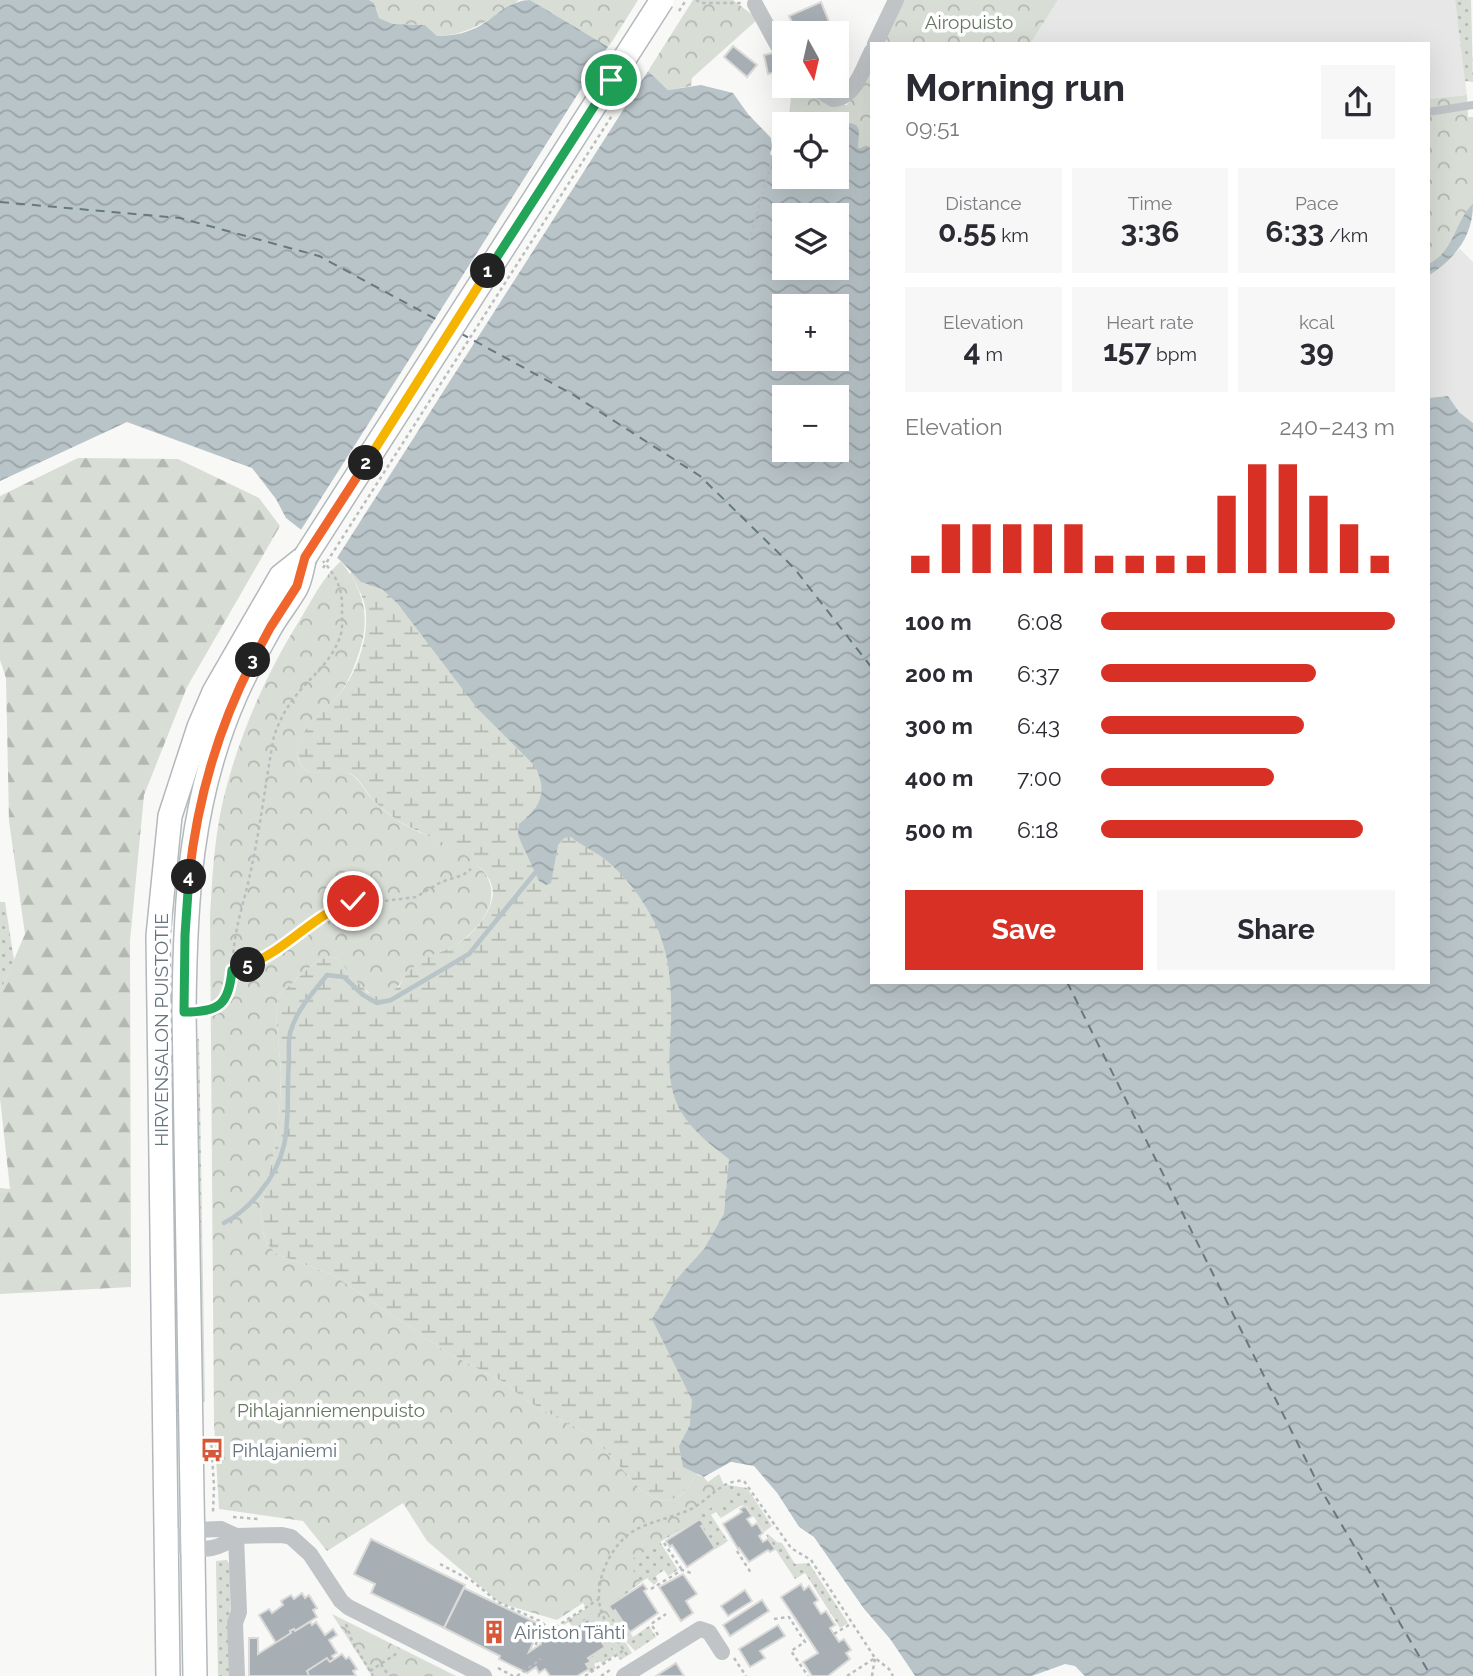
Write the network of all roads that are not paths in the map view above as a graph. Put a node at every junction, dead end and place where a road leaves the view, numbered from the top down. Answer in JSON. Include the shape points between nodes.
{"nodes":[{"id":1,"x":896,"y":0,"type":"edge"},
{"id":2,"x":755,"y":4,"type":"road end"},
{"id":3,"x":670,"y":6,"type":"edge"},
{"id":4,"x":772,"y":35,"type":"edge"},
{"id":5,"x":876,"y":42,"type":"edge"},
{"id":6,"x":870,"y":55,"type":"edge"},
{"id":7,"x":849,"y":92,"type":"edge"},
{"id":8,"x":1473,"y":105,"type":"edge"},
{"id":9,"x":1430,"y":112,"type":"edge"},
{"id":10,"x":317,"y":562,"type":"junction"},
{"id":11,"x":232,"y":970,"type":"road end"},
{"id":12,"x":159,"y":1012,"type":"junction"},
{"id":13,"x":184,"y":1012,"type":"junction"},
{"id":14,"x":236,"y":1536,"type":"junction"},
{"id":15,"x":193,"y":1539,"type":"junction"},
{"id":16,"x":167,"y":1542,"type":"junction"},
{"id":17,"x":722,"y":1652,"type":"dead end"},
{"id":18,"x":487,"y":1670,"type":"edge"},
{"id":19,"x":168,"y":1676,"type":"edge"},
{"id":20,"x":195,"y":1676,"type":"edge"},
{"id":21,"x":237,"y":1676,"type":"edge"},
{"id":22,"x":624,"y":1676,"type":"edge"}],
"edges":[{"from":1,"to":5,"type":"street"},
{"from":2,"to":4,"type":"street"},
{"from":3,"to":10,"type":"main road","bridge":true},
{"from":6,"to":7,"type":"street"},
{"from":8,"to":9,"type":"lane"},
{"from":10,"to":12,"type":"main road","name":"HIRVENSALON PUISTOTIE","via":[[281,576],[214,692],[188,758],[170,816],[165,857]]},
{"from":10,"to":13,"type":"main road","name":"HIRVENSALON PUISTOTIE","via":[[270,628],[236,694],[211,763],[197,816],[190,873]]},
{"from":11,"to":13,"type":"lane","via":[[226,1000],[212,1010]]},
{"from":12,"to":13,"type":"lane"},
{"from":12,"to":16,"type":"main road","name":"HIRVENSALON PUISTOTIE"},
{"from":13,"to":15,"type":"main road","name":"HIRVENSALON PUISTOTIE"},
{"from":14,"to":15,"type":"street","via":[[222,1547]]},
{"from":14,"to":18,"type":"street","via":[[291,1537],[303,1546],[348,1607]]},
{"from":14,"to":21,"type":"street"},
{"from":15,"to":16,"type":"street"},
{"from":15,"to":20,"type":"main road","name":"HIRVENSALON PUISTOTIE"},
{"from":16,"to":19,"type":"main road","name":"HIRVENSALON PUISTOTIE"},
{"from":17,"to":22,"type":"street","via":[[709,1632],[700,1629]]}]}
